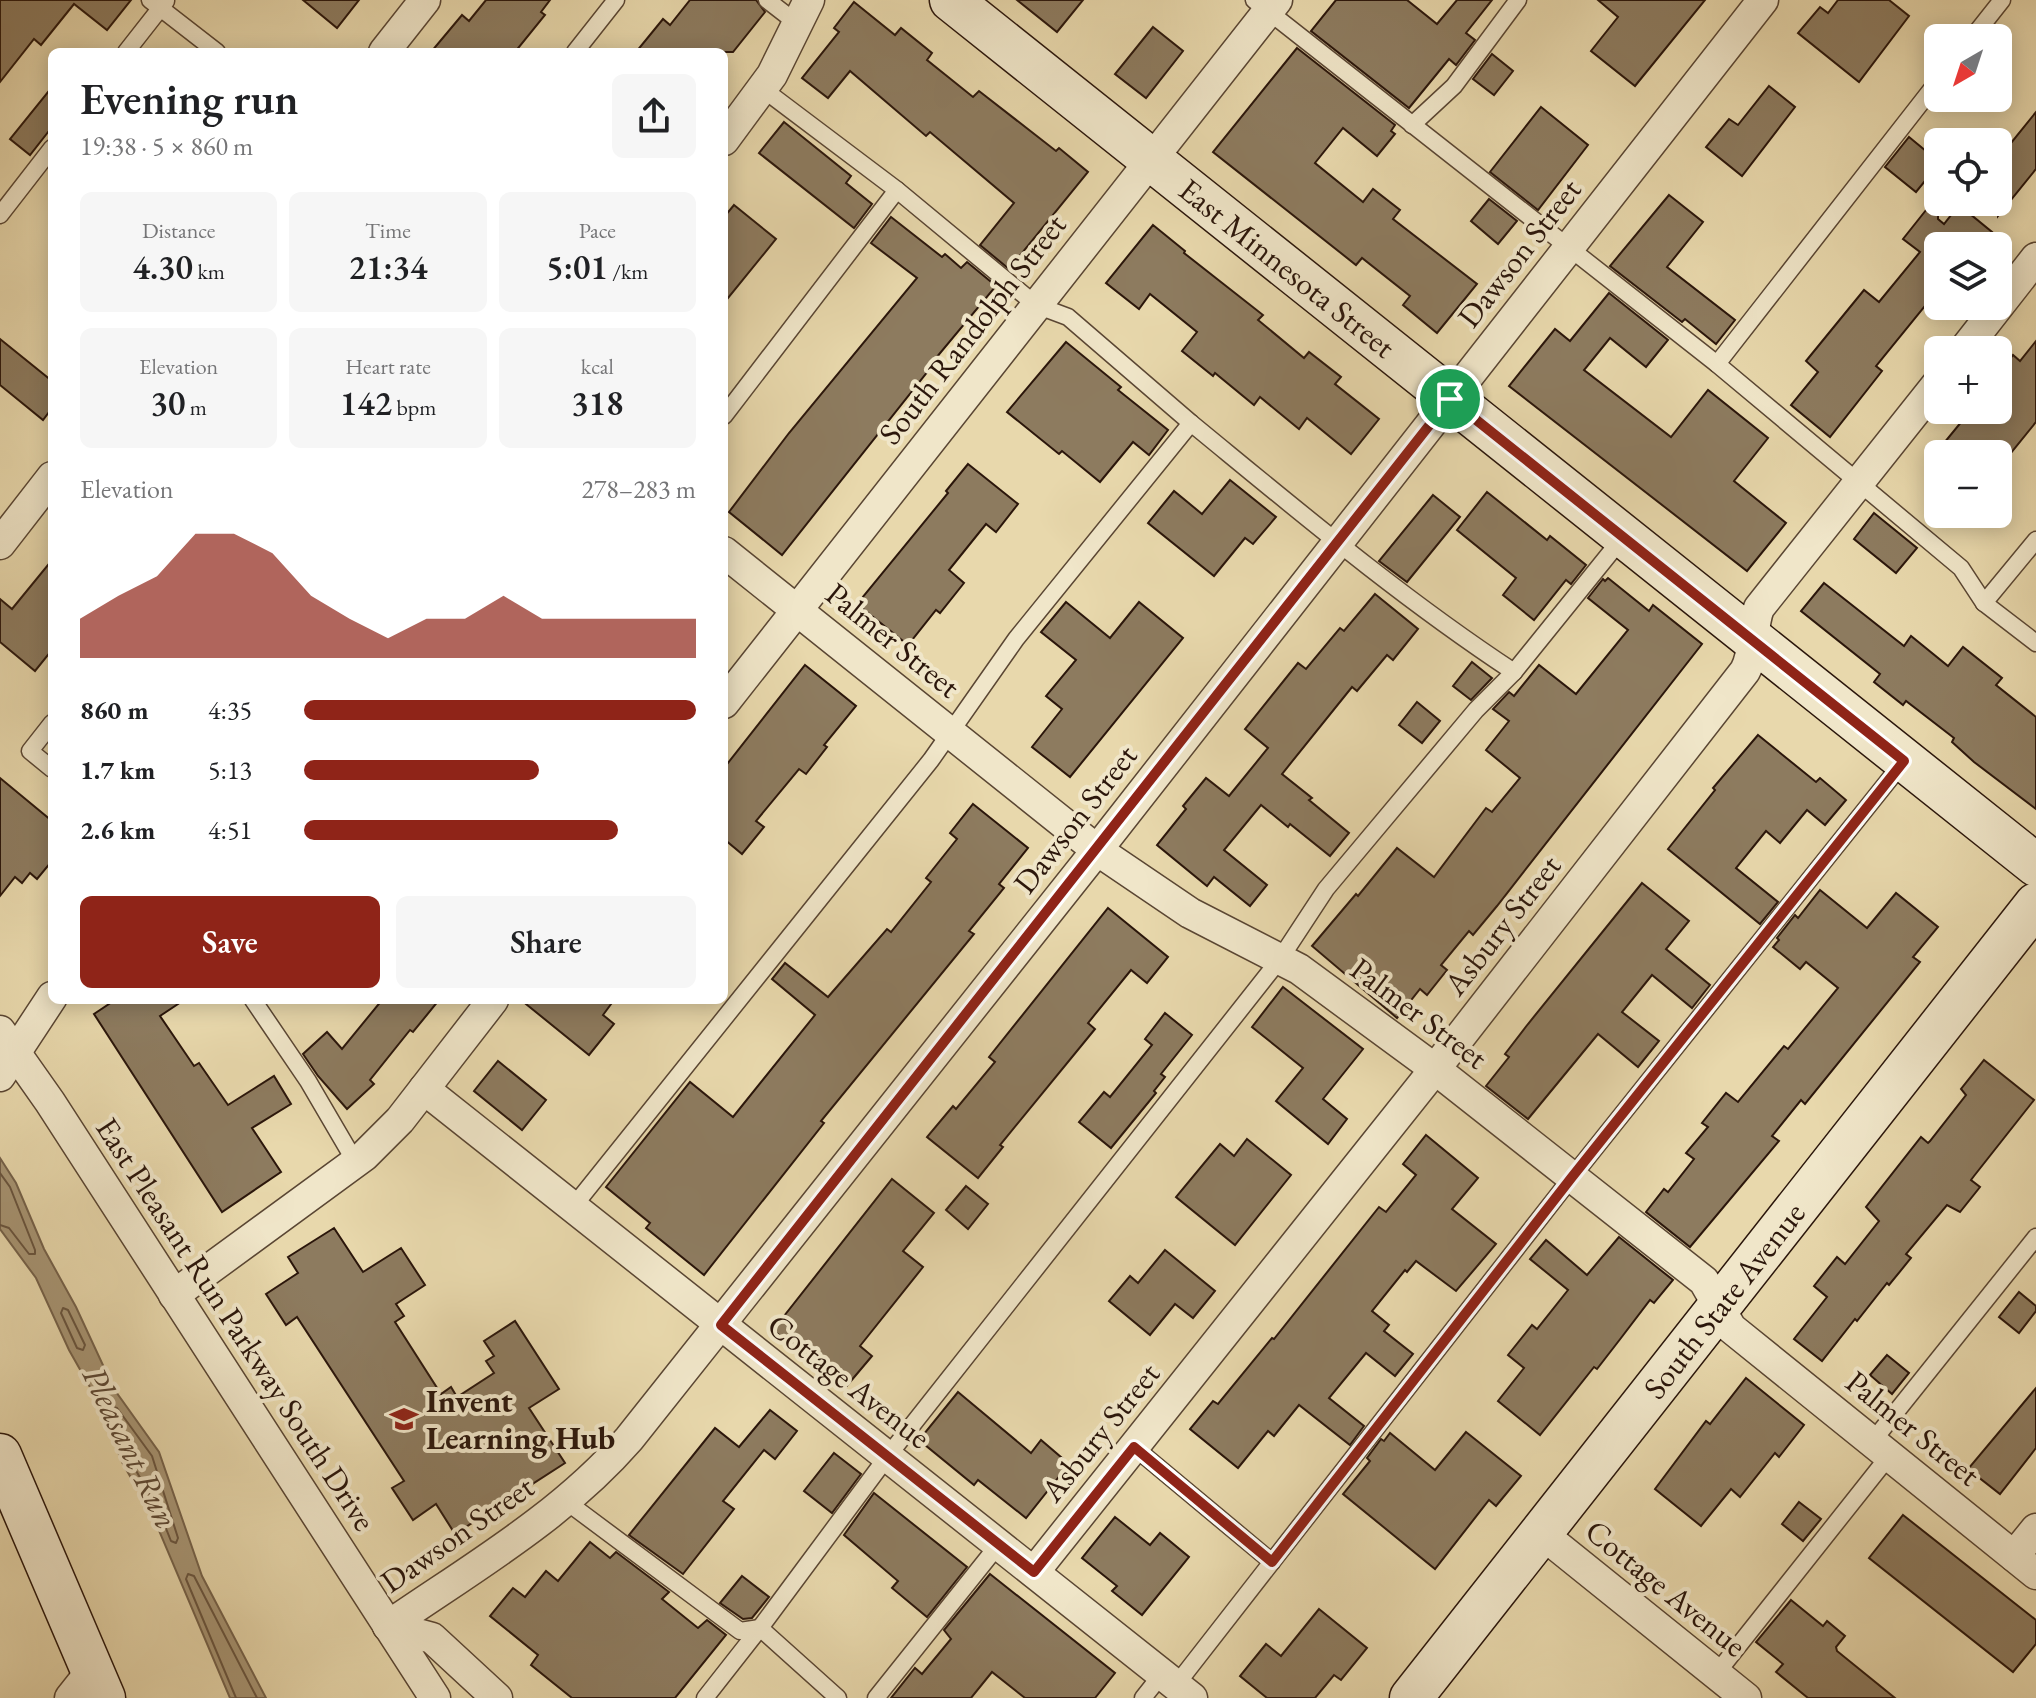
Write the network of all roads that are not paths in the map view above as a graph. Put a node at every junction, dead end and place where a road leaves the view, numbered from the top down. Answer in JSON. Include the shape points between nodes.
{"nodes":[{"id":1,"x":425,"y":0,"type":"edge"},
{"id":2,"x":616,"y":0,"type":"edge"},
{"id":3,"x":767,"y":0,"type":"edge"},
{"id":4,"x":951,"y":0,"type":"edge"},
{"id":5,"x":1518,"y":0,"type":"edge"},
{"id":6,"x":1763,"y":0,"type":"edge"},
{"id":7,"x":2002,"y":0,"type":"edge"},
{"id":8,"x":159,"y":3,"type":"edge"},
{"id":9,"x":1266,"y":4,"type":"edge"},
{"id":10,"x":803,"y":12,"type":"edge"},
{"id":11,"x":1983,"y":24,"type":"edge"},
{"id":12,"x":129,"y":48,"type":"edge"},
{"id":13,"x":212,"y":48,"type":"edge"},
{"id":14,"x":387,"y":48,"type":"edge"},
{"id":15,"x":578,"y":48,"type":"edge"},
{"id":16,"x":763,"y":89,"type":"junction"},
{"id":17,"x":1924,"y":99,"type":"edge"},
{"id":18,"x":1412,"y":125,"type":"junction"},
{"id":19,"x":728,"y":135,"type":"edge"},
{"id":20,"x":48,"y":153,"type":"edge"},
{"id":21,"x":1151,"y":160,"type":"junction"},
{"id":22,"x":897,"y":190,"type":"junction"},
{"id":23,"x":0,"y":215,"type":"edge"},
{"id":24,"x":1568,"y":248,"type":"junction"},
{"id":25,"x":2036,"y":258,"type":"edge"},
{"id":26,"x":1036,"y":305,"type":"junction"},
{"id":27,"x":1975,"y":336,"type":"edge"},
{"id":28,"x":1717,"y":364,"type":"junction"},
{"id":29,"x":1450,"y":399,"type":"junction"},
{"id":30,"x":1924,"y":401,"type":"edge"},
{"id":31,"x":728,"y":411,"type":"edge"},
{"id":32,"x":1191,"y":423,"type":"junction"},
{"id":33,"x":48,"y":482,"type":"edge"},
{"id":34,"x":1860,"y":482,"type":"junction"},
{"id":35,"x":1623,"y":537,"type":"junction"},
{"id":36,"x":2036,"y":540,"type":"edge"},
{"id":37,"x":0,"y":544,"type":"edge"},
{"id":38,"x":1338,"y":544,"type":"junction"},
{"id":39,"x":728,"y":555,"type":"edge"},
{"id":40,"x":1984,"y":603,"type":"junction"},
{"id":41,"x":796,"y":609,"type":"junction"},
{"id":42,"x":1753,"y":638,"type":"junction"},
{"id":43,"x":2036,"y":643,"type":"edge"},
{"id":44,"x":1514,"y":672,"type":"junction"},
{"id":45,"x":728,"y":698,"type":"edge"},
{"id":46,"x":48,"y":728,"type":"edge"},
{"id":47,"x":949,"y":731,"type":"junction"},
{"id":48,"x":1904,"y":761,"type":"junction"},
{"id":49,"x":48,"y":766,"type":"edge"},
{"id":50,"x":1097,"y":850,"type":"junction"},
{"id":51,"x":2036,"y":865,"type":"edge"},
{"id":52,"x":2036,"y":904,"type":"edge"},
{"id":53,"x":1280,"y":959,"type":"junction"},
{"id":54,"x":48,"y":1002,"type":"edge"},
{"id":55,"x":262,"y":1004,"type":"edge"},
{"id":56,"x":490,"y":1004,"type":"edge"},
{"id":57,"x":5,"y":1052,"type":"edge"},
{"id":58,"x":1435,"y":1069,"type":"junction"},
{"id":59,"x":424,"y":1089,"type":"junction"},
{"id":60,"x":356,"y":1163,"type":"junction"},
{"id":61,"x":1572,"y":1177,"type":"junction"},
{"id":62,"x":573,"y":1207,"type":"junction"},
{"id":63,"x":2036,"y":1237,"type":"edge"},
{"id":64,"x":174,"y":1295,"type":"junction"},
{"id":65,"x":1720,"y":1307,"type":"junction"},
{"id":66,"x":721,"y":1325,"type":"junction"},
{"id":67,"x":1134,"y":1447,"type":"junction"},
{"id":68,"x":1881,"y":1449,"type":"junction"},
{"id":69,"x":0,"y":1455,"type":"edge"},
{"id":70,"x":887,"y":1457,"type":"junction"},
{"id":71,"x":567,"y":1502,"type":"junction"},
{"id":72,"x":2036,"y":1529,"type":"edge"},
{"id":73,"x":1541,"y":1533,"type":"junction"},
{"id":74,"x":999,"y":1544,"type":"junction"},
{"id":75,"x":1272,"y":1562,"type":"junction"},
{"id":76,"x":2025,"y":1565,"type":"edge"},
{"id":77,"x":1034,"y":1572,"type":"junction"},
{"id":78,"x":388,"y":1626,"type":"junction"},
{"id":79,"x":760,"y":1628,"type":"junction"},
{"id":80,"x":1716,"y":1674,"type":"junction"},
{"id":81,"x":1177,"y":1686,"type":"edge"},
{"id":82,"x":89,"y":1688,"type":"edge"},
{"id":83,"x":435,"y":1698,"type":"edge"},
{"id":84,"x":497,"y":1698,"type":"edge"},
{"id":85,"x":705,"y":1698,"type":"edge"},
{"id":86,"x":838,"y":1698,"type":"edge"},
{"id":87,"x":876,"y":1698,"type":"edge"},
{"id":88,"x":1143,"y":1698,"type":"edge"},
{"id":89,"x":1411,"y":1698,"type":"edge"},
{"id":90,"x":1746,"y":1698,"type":"edge"}],
"edges":[{"from":1,"to":14,"type":"street"},
{"from":2,"to":15,"type":"lane"},
{"from":3,"to":10,"type":"lane"},
{"from":4,"to":21,"type":"street","name":"East Minnesota Street"},
{"from":5,"to":18,"type":"lane","via":[[1454,86]]},
{"from":6,"to":24,"type":"street","name":"Dawson Street"},
{"from":7,"to":11,"type":"lane"},
{"from":8,"to":12,"type":"lane"},
{"from":8,"to":13,"type":"lane"},
{"from":9,"to":18,"type":"lane"},
{"from":9,"to":21,"type":"street","name":"South Randolph Street"},
{"from":10,"to":16,"type":"street"},
{"from":16,"to":19,"type":"street"},
{"from":16,"to":22,"type":"lane"},
{"from":17,"to":28,"type":"lane"},
{"from":18,"to":24,"type":"lane"},
{"from":20,"to":23,"type":"lane"},
{"from":21,"to":26,"type":"street","name":"South Randolph Street"},
{"from":21,"to":29,"type":"street","name":"East Minnesota Street"},
{"from":22,"to":26,"type":"lane"},
{"from":22,"to":31,"type":"lane"},
{"from":24,"to":28,"type":"lane"},
{"from":24,"to":29,"type":"street","name":"Dawson Street"},
{"from":25,"to":27,"type":"street"},
{"from":26,"to":32,"type":"lane","via":[[1068,317]]},
{"from":26,"to":41,"type":"street","name":"South Randolph Street"},
{"from":28,"to":34,"type":"lane"},
{"from":29,"to":35,"type":"street","name":"East Minnesota Street"},
{"from":29,"to":38,"type":"street","name":"Dawson Street"},
{"from":30,"to":34,"type":"street","name":"Asbury Street"},
{"from":32,"to":38,"type":"lane"},
{"from":32,"to":47,"type":"lane","via":[[1016,639]]},
{"from":33,"to":37,"type":"street"},
{"from":34,"to":40,"type":"lane","via":[[1961,568]]},
{"from":34,"to":42,"type":"street","name":"Asbury Street","via":[[1759,608]]},
{"from":35,"to":42,"type":"street","name":"East Minnesota Street"},
{"from":35,"to":44,"type":"lane"},
{"from":36,"to":40,"type":"lane"},
{"from":38,"to":44,"type":"lane"},
{"from":38,"to":50,"type":"street","name":"Dawson Street"},
{"from":39,"to":41,"type":"street","name":"Palmer Street"},
{"from":40,"to":43,"type":"lane"},
{"from":41,"to":45,"type":"street","name":"South Randolph Street"},
{"from":41,"to":47,"type":"street","name":"Palmer Street"},
{"from":42,"to":48,"type":"street","name":"East Minnesota Street"},
{"from":42,"to":58,"type":"street","name":"Asbury Street","via":[[1745,671]]},
{"from":44,"to":53,"type":"lane","via":[[1326,889]]},
{"from":46,"to":49,"type":"lane","via":[[30,751]]},
{"from":47,"to":50,"type":"street","name":"Palmer Street"},
{"from":47,"to":62,"type":"lane"},
{"from":48,"to":51,"type":"street","name":"East Minnesota Street"},
{"from":48,"to":61,"type":"lane"},
{"from":50,"to":53,"type":"street","name":"Palmer Street","via":[[1190,913]]},
{"from":50,"to":66,"type":"street","name":"Dawson Street"},
{"from":52,"to":65,"type":"street","name":"South State Avenue"},
{"from":53,"to":58,"type":"street","name":"Palmer Street"},
{"from":53,"to":70,"type":"lane"},
{"from":54,"to":57,"type":"street"},
{"from":55,"to":60,"type":"lane"},
{"from":56,"to":59,"type":"street"},
{"from":57,"to":64,"type":"street","name":"East Pleasant Run Parkway South Drive"},
{"from":58,"to":61,"type":"street","name":"Palmer Street"},
{"from":58,"to":67,"type":"street","name":"Asbury Street"},
{"from":59,"to":60,"type":"street"},
{"from":59,"to":62,"type":"street","name":"Cottage Avenue"},
{"from":60,"to":64,"type":"street"},
{"from":61,"to":65,"type":"street","name":"Palmer Street","via":[[1704,1281]]},
{"from":61,"to":75,"type":"lane"},
{"from":62,"to":66,"type":"street","name":"Cottage Avenue"},
{"from":63,"to":68,"type":"lane"},
{"from":64,"to":78,"type":"street","name":"East Pleasant Run Parkway South Drive"},
{"from":65,"to":68,"type":"street","name":"Palmer Street","via":[[1731,1328]]},
{"from":65,"to":73,"type":"street","name":"South State Avenue"},
{"from":66,"to":70,"type":"street","name":"Cottage Avenue"},
{"from":66,"to":71,"type":"street","name":"Dawson Street","via":[[623,1446]]},
{"from":67,"to":75,"type":"lane"},
{"from":67,"to":77,"type":"street","name":"Asbury Street"},
{"from":68,"to":76,"type":"street","name":"Palmer Street"},
{"from":68,"to":80,"type":"lane"},
{"from":69,"to":82,"type":"street"},
{"from":70,"to":74,"type":"street","name":"Cottage Avenue"},
{"from":70,"to":79,"type":"lane"},
{"from":71,"to":78,"type":"street","name":"Dawson Street"},
{"from":71,"to":79,"type":"lane","via":[[740,1631]]},
{"from":72,"to":76,"type":"street"},
{"from":73,"to":80,"type":"street","name":"Cottage Avenue"},
{"from":73,"to":89,"type":"street","name":"South State Avenue"},
{"from":74,"to":77,"type":"street","name":"Cottage Avenue"},
{"from":74,"to":87,"type":"lane"},
{"from":75,"to":81,"type":"lane"},
{"from":77,"to":81,"type":"street","name":"Cottage Avenue"},
{"from":78,"to":83,"type":"street","name":"East Pleasant Run Parkway South Drive"},
{"from":78,"to":84,"type":"street","via":[[432,1638]]},
{"from":79,"to":85,"type":"lane"},
{"from":79,"to":86,"type":"lane"},
{"from":80,"to":90,"type":"street","name":"Cottage Avenue"},
{"from":81,"to":88,"type":"lane"}]}
